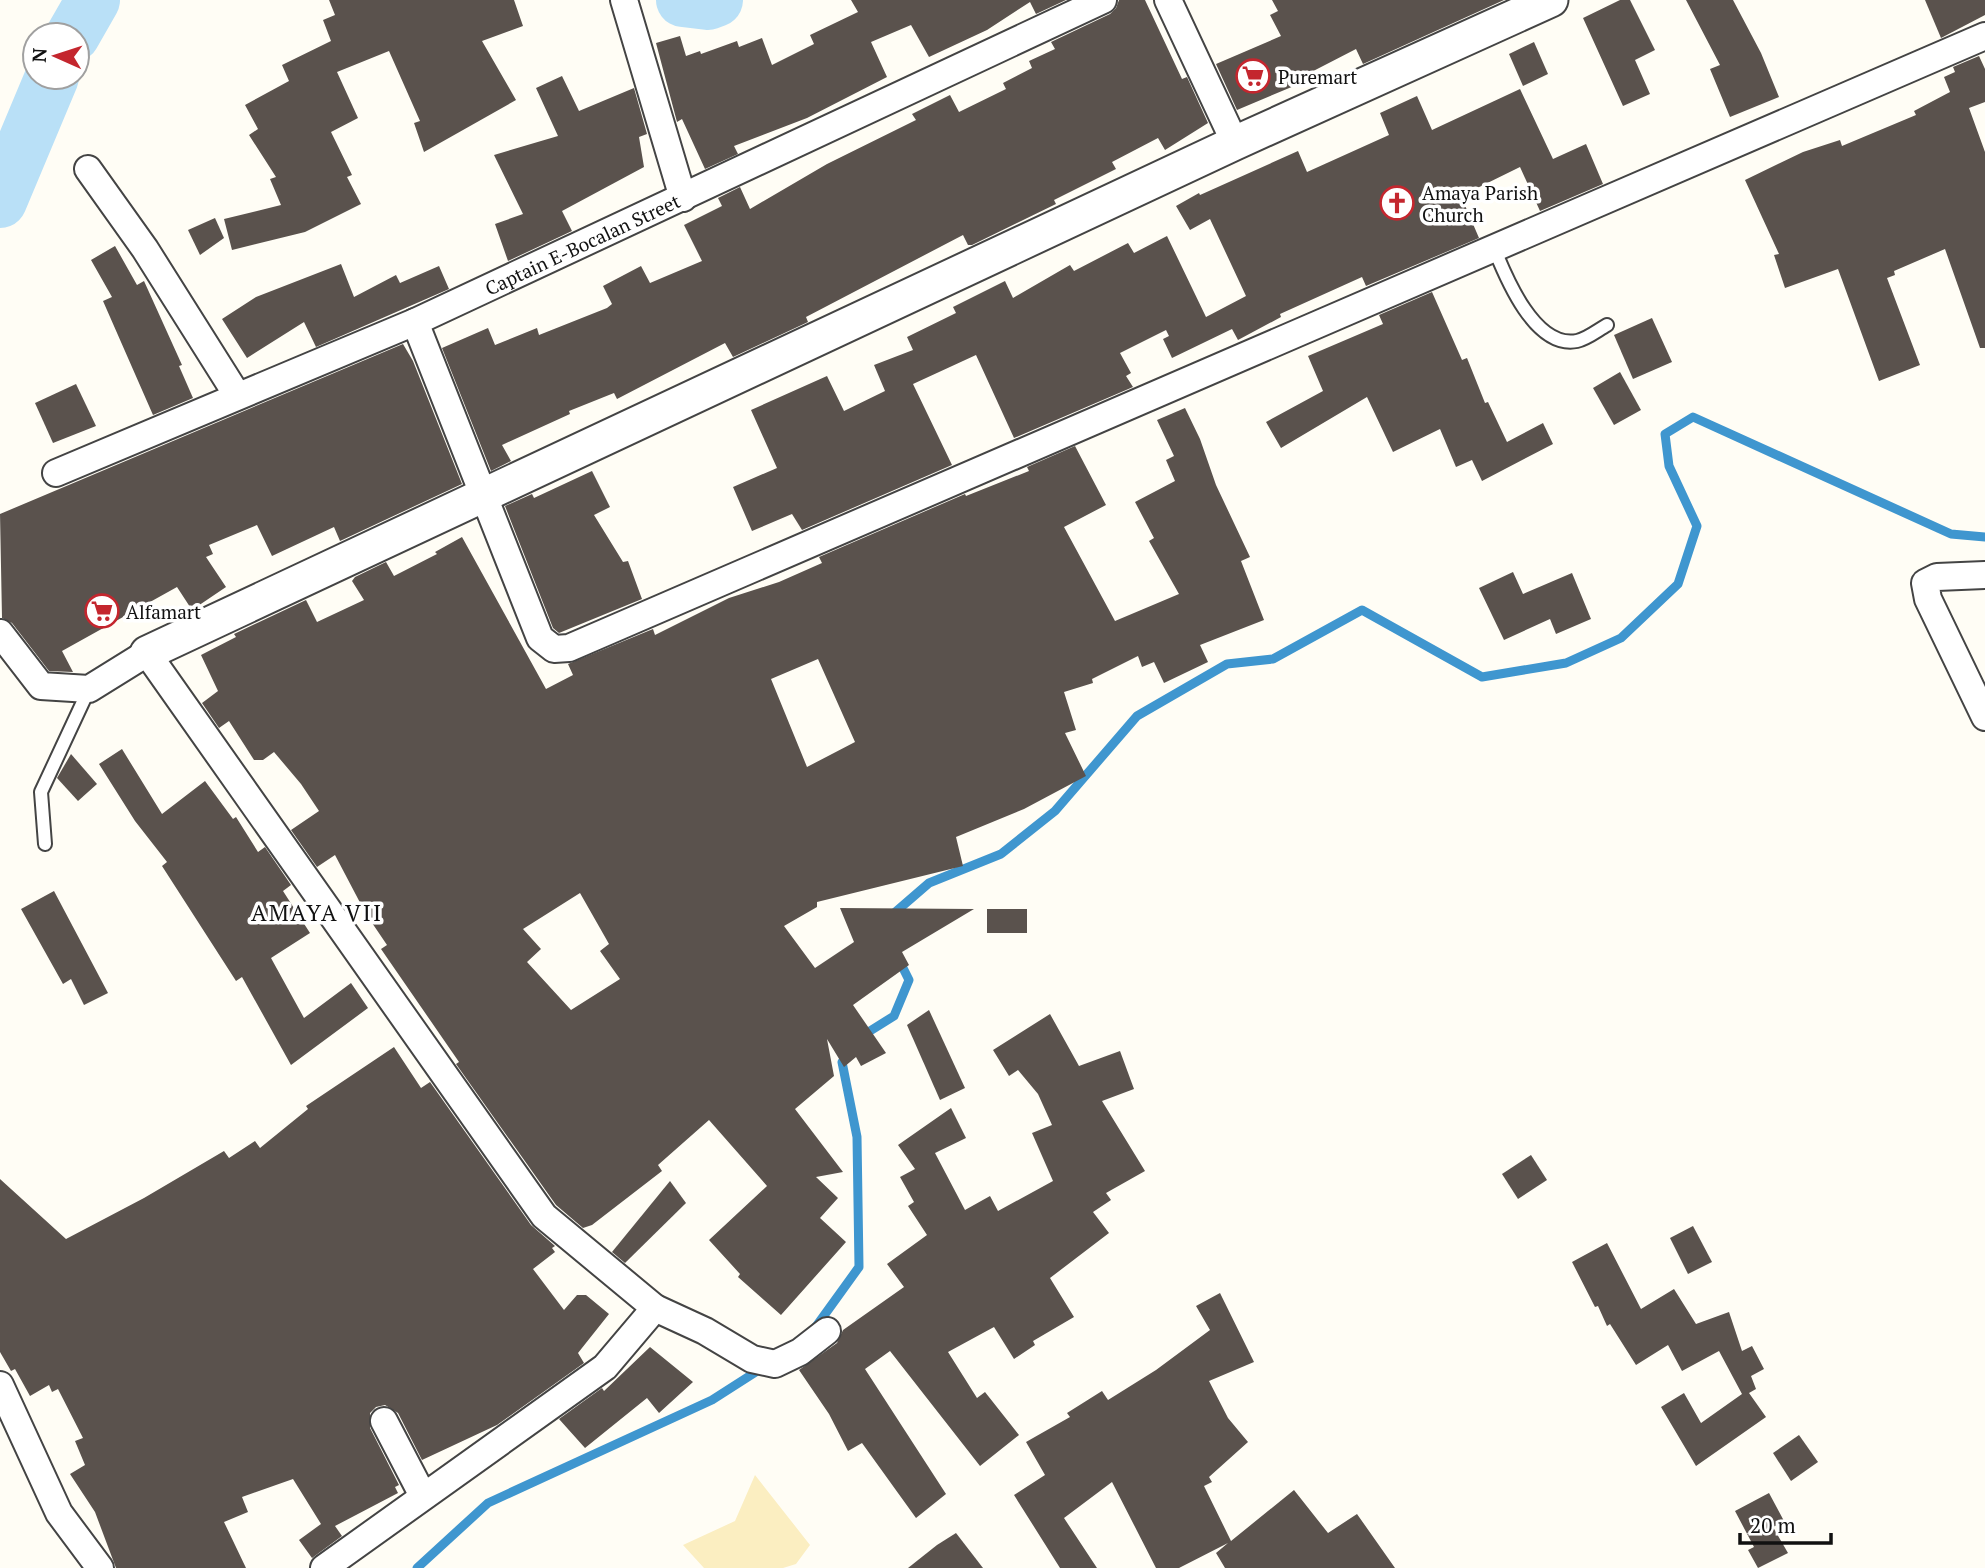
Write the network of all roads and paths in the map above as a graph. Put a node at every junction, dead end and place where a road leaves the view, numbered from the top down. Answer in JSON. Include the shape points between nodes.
{"nodes":[{"id":1,"x":1103,"y":0,"type":"edge"},
{"id":2,"x":1168,"y":0,"type":"edge"},
{"id":3,"x":1551,"y":0,"type":"edge"},
{"id":4,"x":627,"y":13,"type":"edge"},
{"id":5,"x":1985,"y":36,"type":"edge"},
{"id":6,"x":1235,"y":143,"type":"junction"},
{"id":7,"x":88,"y":169,"type":"dead end"},
{"id":8,"x":683,"y":198,"type":"junction"},
{"id":9,"x":1494,"y":248,"type":"junction"},
{"id":10,"x":415,"y":322,"type":"junction"},
{"id":11,"x":1607,"y":325,"type":"dead end"},
{"id":12,"x":237,"y":395,"type":"junction"},
{"id":13,"x":56,"y":473,"type":"dead end"},
{"id":14,"x":484,"y":494,"type":"junction"},
{"id":15,"x":1985,"y":575,"type":"edge"},
{"id":16,"x":0,"y":633,"type":"edge"},
{"id":17,"x":146,"y":653,"type":"junction"},
{"id":18,"x":89,"y":688,"type":"junction"},
{"id":19,"x":1985,"y":717,"type":"edge"},
{"id":20,"x":45,"y":844,"type":"dead end"},
{"id":21,"x":655,"y":1308,"type":"junction"},
{"id":22,"x":827,"y":1331,"type":"dead end"},
{"id":23,"x":0,"y":1385,"type":"edge"},
{"id":24,"x":384,"y":1421,"type":"dead end"},
{"id":25,"x":424,"y":1496,"type":"junction"},
{"id":26,"x":100,"y":1568,"type":"edge"},
{"id":27,"x":324,"y":1568,"type":"edge"}],
"edges":[{"from":1,"to":8,"type":"street","name":"Captain E-Bocalan Street"},
{"from":2,"to":6,"type":"street"},
{"from":3,"to":6,"type":"street"},
{"from":4,"to":8,"type":"street"},
{"from":5,"to":9,"type":"street"},
{"from":6,"to":14,"type":"street"},
{"from":7,"to":12,"type":"street","via":[[145,249]]},
{"from":8,"to":10,"type":"street","name":"Captain E-Bocalan Street"},
{"from":9,"to":11,"type":"lane","via":[[1514,296],[1553,337],[1577,341]]},
{"from":9,"to":14,"type":"street","via":[[569,648],[554,649],[540,638]]},
{"from":10,"to":12,"type":"street","name":"Captain E-Bocalan Street"},
{"from":10,"to":14,"type":"street"},
{"from":12,"to":13,"type":"street","name":"Captain E-Bocalan Street"},
{"from":14,"to":17,"type":"street"},
{"from":15,"to":19,"type":"street","via":[[1937,576],[1925,583],[1928,599]]},
{"from":16,"to":18,"type":"street","via":[[41,686]]},
{"from":17,"to":18,"type":"street"},
{"from":17,"to":21,"type":"street","via":[[544,1216]]},
{"from":18,"to":20,"type":"lane","via":[[41,792]]},
{"from":21,"to":22,"type":"street","via":[[764,1362],[800,1352]]},
{"from":21,"to":25,"type":"street","via":[[605,1367]]},
{"from":23,"to":26,"type":"street","via":[[60,1513]]},
{"from":24,"to":25,"type":"street"},
{"from":25,"to":27,"type":"street"}]}
